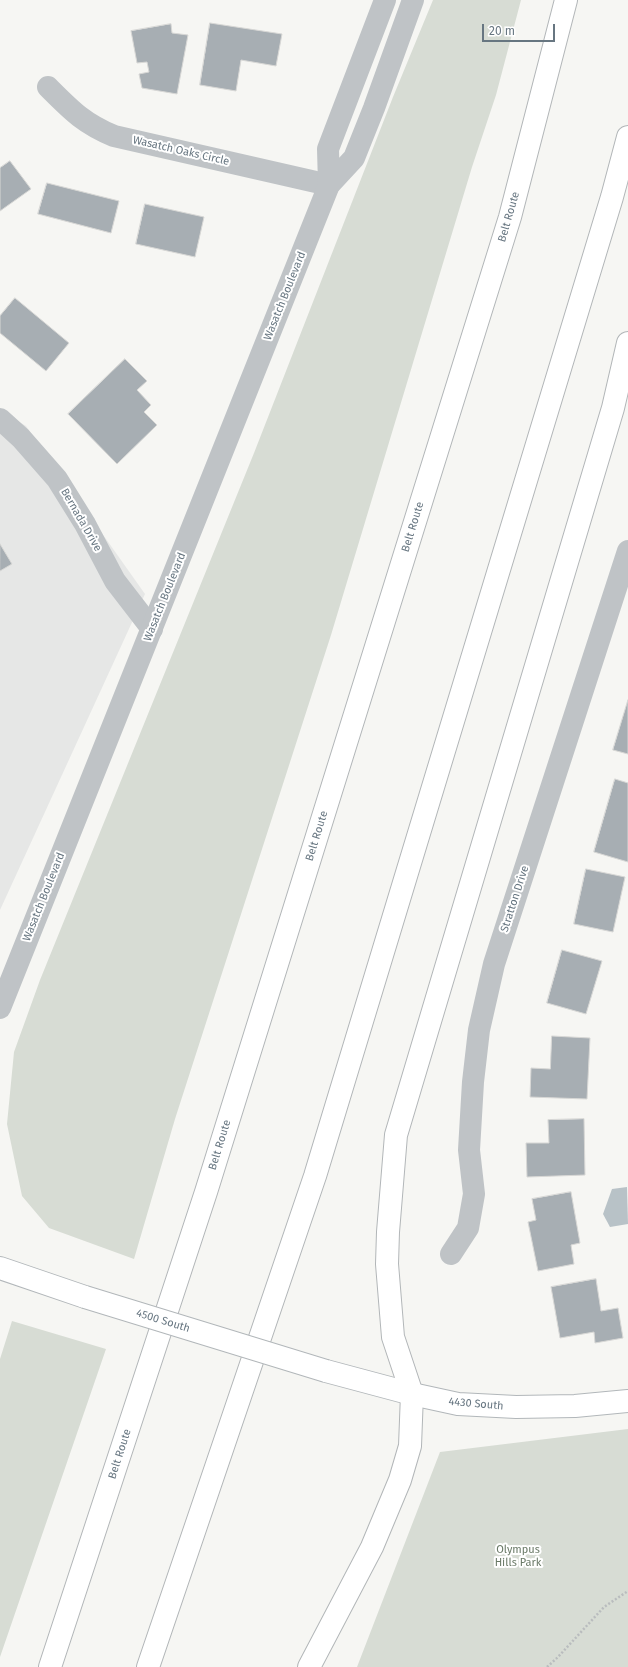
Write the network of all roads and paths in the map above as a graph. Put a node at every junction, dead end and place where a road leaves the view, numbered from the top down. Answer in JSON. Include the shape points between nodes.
{"nodes":[{"id":1,"x":385,"y":0,"type":"edge"},
{"id":2,"x":412,"y":0,"type":"edge"},
{"id":3,"x":566,"y":0,"type":"edge"},
{"id":4,"x":48,"y":87,"type":"dead end"},
{"id":5,"x":628,"y":137,"type":"edge"},
{"id":6,"x":329,"y":185,"type":"junction"},
{"id":7,"x":628,"y":343,"type":"edge"},
{"id":8,"x":0,"y":419,"type":"edge"},
{"id":9,"x":628,"y":551,"type":"edge"},
{"id":10,"x":624,"y":575,"type":"edge"},
{"id":11,"x":152,"y":629,"type":"junction"},
{"id":12,"x":0,"y":1008,"type":"edge"},
{"id":13,"x":451,"y":1254,"type":"dead end"},
{"id":14,"x":0,"y":1268,"type":"edge"},
{"id":15,"x":326,"y":1371,"type":"joint"},
{"id":16,"x":412,"y":1394,"type":"junction"},
{"id":17,"x":628,"y":1401,"type":"edge"},
{"id":18,"x":628,"y":1591,"type":"edge"},
{"id":19,"x":50,"y":1667,"type":"edge"},
{"id":20,"x":148,"y":1667,"type":"edge"},
{"id":21,"x":309,"y":1667,"type":"edge"},
{"id":22,"x":547,"y":1667,"type":"edge"}],
"edges":[{"from":1,"to":6,"type":"street","name":"Wasatch Boulevard","via":[[328,149]]},
{"from":2,"to":6,"type":"street","name":"Wasatch Boulevard","via":[[354,158]]},
{"from":3,"to":19,"type":"main road","name":"Belt Route","via":[[510,217],[206,1192]]},
{"from":4,"to":6,"type":"street","name":"Wasatch Oaks Circle","via":[[88,124],[114,136]]},
{"from":5,"to":20,"type":"main road","via":[[610,205],[315,1176]]},
{"from":6,"to":11,"type":"street","name":"Wasatch Boulevard"},
{"from":7,"to":16,"type":"main road","via":[[613,408],[396,1135],[387,1264],[393,1337]]},
{"from":8,"to":11,"type":"street","name":"Bernada Drive","via":[[21,438],[57,479],[86,524],[115,581]]},
{"from":9,"to":10,"type":"street","name":"Stratton Drive"},
{"from":10,"to":13,"type":"street","name":"Stratton Drive","via":[[494,964],[480,1030],[473,1082],[469,1150],[474,1194],[468,1228]]},
{"from":11,"to":12,"type":"street","name":"Wasatch Boulevard"},
{"from":14,"to":15,"type":"main road","name":"4500 South","bridge":true,"via":[[85,1297]]},
{"from":15,"to":16,"type":"main road","name":"4430 South"},
{"from":16,"to":17,"type":"main road","name":"4430 South","via":[[458,1404],[516,1407],[575,1406]]},
{"from":16,"to":21,"type":"main road","via":[[410,1446],[400,1480],[372,1547]]},
{"from":18,"to":22,"type":"path","via":[[604,1607]]}]}
